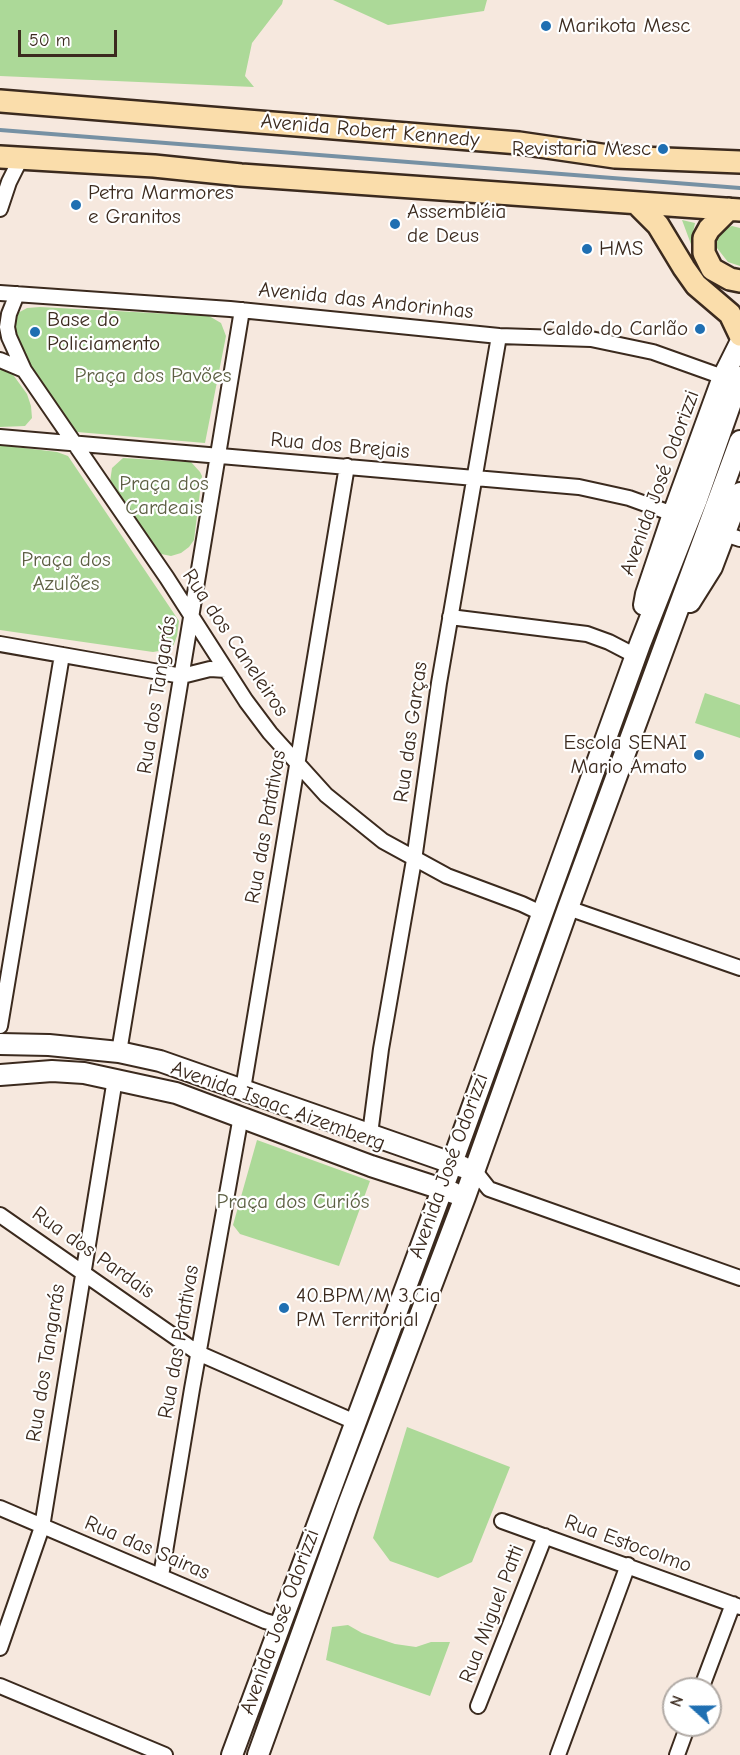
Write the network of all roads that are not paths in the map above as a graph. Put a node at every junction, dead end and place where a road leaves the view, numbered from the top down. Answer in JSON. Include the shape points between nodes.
{"nodes":[{"id":1,"x":0,"y":102,"type":"edge"},
{"id":2,"x":0,"y":157,"type":"edge"},
{"id":3,"x":21,"y":158,"type":"junction"},
{"id":4,"x":740,"y":162,"type":"edge"},
{"id":5,"x":636,"y":203,"type":"junction"},
{"id":6,"x":0,"y":209,"type":"edge"},
{"id":7,"x":734,"y":210,"type":"edge"},
{"id":8,"x":740,"y":281,"type":"edge"},
{"id":9,"x":0,"y":293,"type":"edge"},
{"id":10,"x":16,"y":294,"type":"junction"},
{"id":11,"x":242,"y":310,"type":"junction"},
{"id":12,"x":740,"y":335,"type":"edge"},
{"id":13,"x":499,"y":336,"type":"junction"},
{"id":14,"x":740,"y":343,"type":"edge"},
{"id":15,"x":0,"y":360,"type":"edge"},
{"id":16,"x":24,"y":370,"type":"junction"},
{"id":17,"x":731,"y":377,"type":"edge"},
{"id":18,"x":0,"y":437,"type":"edge"},
{"id":19,"x":740,"y":441,"type":"edge"},
{"id":20,"x":74,"y":443,"type":"junction"},
{"id":21,"x":218,"y":456,"type":"junction"},
{"id":22,"x":347,"y":466,"type":"junction"},
{"id":23,"x":475,"y":479,"type":"junction"},
{"id":24,"x":740,"y":493,"type":"edge"},
{"id":25,"x":673,"y":514,"type":"junction"},
{"id":26,"x":733,"y":537,"type":"edge"},
{"id":27,"x":192,"y":617,"type":"junction"},
{"id":28,"x":450,"y":617,"type":"junction"},
{"id":29,"x":672,"y":627,"type":"junction"},
{"id":30,"x":0,"y":645,"type":"edge"},
{"id":31,"x":638,"y":650,"type":"junction"},
{"id":32,"x":62,"y":655,"type":"junction"},
{"id":33,"x":226,"y":670,"type":"junction"},
{"id":34,"x":182,"y":676,"type":"junction"},
{"id":35,"x":298,"y":766,"type":"junction"},
{"id":36,"x":414,"y":860,"type":"junction"},
{"id":37,"x":568,"y":908,"type":"junction"},
{"id":38,"x":541,"y":913,"type":"junction"},
{"id":39,"x":740,"y":968,"type":"edge"},
{"id":40,"x":0,"y":1026,"type":"edge"},
{"id":41,"x":0,"y":1044,"type":"edge"},
{"id":42,"x":119,"y":1052,"type":"junction"},
{"id":43,"x":0,"y":1075,"type":"edge"},
{"id":44,"x":115,"y":1079,"type":"junction"},
{"id":45,"x":243,"y":1089,"type":"junction"},
{"id":46,"x":241,"y":1116,"type":"junction"},
{"id":47,"x":370,"y":1134,"type":"junction"},
{"id":48,"x":452,"y":1163,"type":"junction"},
{"id":49,"x":474,"y":1170,"type":"junction"},
{"id":50,"x":442,"y":1189,"type":"junction"},
{"id":51,"x":489,"y":1190,"type":"junction"},
{"id":52,"x":465,"y":1197,"type":"junction"},
{"id":53,"x":0,"y":1215,"type":"edge"},
{"id":54,"x":82,"y":1270,"type":"junction"},
{"id":55,"x":740,"y":1278,"type":"edge"},
{"id":56,"x":198,"y":1353,"type":"junction"},
{"id":57,"x":355,"y":1422,"type":"junction"},
{"id":58,"x":0,"y":1508,"type":"edge"},
{"id":59,"x":502,"y":1521,"type":"dead end"},
{"id":60,"x":42,"y":1527,"type":"junction"},
{"id":61,"x":545,"y":1536,"type":"junction"},
{"id":62,"x":628,"y":1565,"type":"junction"},
{"id":63,"x":161,"y":1576,"type":"junction"},
{"id":64,"x":736,"y":1605,"type":"edge"},
{"id":65,"x":279,"y":1625,"type":"junction"},
{"id":66,"x":0,"y":1648,"type":"edge"},
{"id":67,"x":706,"y":1677,"type":"edge"},
{"id":68,"x":0,"y":1686,"type":"edge"},
{"id":69,"x":478,"y":1706,"type":"dead end"},
{"id":70,"x":684,"y":1737,"type":"edge"},
{"id":71,"x":165,"y":1755,"type":"edge"},
{"id":72,"x":232,"y":1755,"type":"edge"},
{"id":73,"x":258,"y":1755,"type":"edge"},
{"id":74,"x":558,"y":1755,"type":"edge"},
{"id":75,"x":677,"y":1755,"type":"edge"}],
"edges":[{"from":1,"to":4,"type":"main road","name":"Avenida Robert Kennedy","via":[[519,143],[615,157]]},
{"from":2,"to":3,"type":"main road"},
{"from":3,"to":5,"type":"main road"},
{"from":3,"to":6,"type":"street"},
{"from":5,"to":7,"type":"main road"},
{"from":5,"to":12,"type":"main road","via":[[658,225],[696,285],[730,314]]},
{"from":7,"to":8,"type":"main road","via":[[709,229],[704,238],[704,253],[712,269]]},
{"from":9,"to":10,"type":"street","name":"Avenida das Andorinhas"},
{"from":10,"to":11,"type":"street","name":"Avenida das Andorinhas"},
{"from":10,"to":16,"type":"street","name":"Rua dos Caneleiros","via":[[9,314],[9,337]]},
{"from":11,"to":13,"type":"street","name":"Avenida das Andorinhas"},
{"from":11,"to":21,"type":"street","name":"Rua dos Tangarás"},
{"from":13,"to":17,"type":"street","name":"Avenida das Andorinhas","via":[[599,341],[653,352]]},
{"from":13,"to":23,"type":"street","name":"Rua das Garças"},
{"from":14,"to":17,"type":"main road","name":"Avenida José Odorizzi"},
{"from":15,"to":16,"type":"street"},
{"from":16,"to":20,"type":"street","name":"Rua dos Caneleiros"},
{"from":17,"to":25,"type":"main road","name":"Avenida José Odorizzi"},
{"from":17,"to":31,"type":"main road","name":"Avenida José Odorizzi","via":[[697,499]]},
{"from":18,"to":20,"type":"street","name":"Rua dos Brejais"},
{"from":19,"to":29,"type":"main road","name":"Avenida José Odorizzi"},
{"from":20,"to":21,"type":"street","name":"Rua dos Brejais"},
{"from":20,"to":27,"type":"street","name":"Rua dos Caneleiros"},
{"from":21,"to":22,"type":"street","name":"Rua dos Brejais"},
{"from":21,"to":27,"type":"street","name":"Rua dos Tangarás"},
{"from":22,"to":23,"type":"street","name":"Rua dos Brejais"},
{"from":22,"to":35,"type":"street","name":"Rua das Patativas"},
{"from":23,"to":25,"type":"street","name":"Rua dos Brejais","via":[[579,487],[629,498]]},
{"from":23,"to":28,"type":"street","name":"Rua das Garças"},
{"from":24,"to":26,"type":"main road","name":"Avenida José Odorizzi"},
{"from":25,"to":31,"type":"main road","name":"Avenida José Odorizzi","via":[[646,594]]},
{"from":26,"to":29,"type":"main road","name":"Avenida José Odorizzi"},
{"from":27,"to":33,"type":"street","name":"Rua dos Caneleiros"},
{"from":27,"to":34,"type":"street","name":"Rua dos Tangarás"},
{"from":28,"to":31,"type":"street","via":[[587,634]]},
{"from":28,"to":36,"type":"street","name":"Rua das Garças"},
{"from":29,"to":37,"type":"main road","name":"Avenida José Odorizzi"},
{"from":30,"to":32,"type":"street"},
{"from":31,"to":38,"type":"main road","name":"Avenida José Odorizzi"},
{"from":32,"to":34,"type":"street"},
{"from":32,"to":40,"type":"street"},
{"from":33,"to":34,"type":"street","via":[[210,669]]},
{"from":33,"to":35,"type":"street","name":"Rua dos Caneleiros"},
{"from":34,"to":42,"type":"street","name":"Rua dos Tangarás"},
{"from":35,"to":36,"type":"street","name":"Rua dos Caneleiros","via":[[358,822]]},
{"from":35,"to":45,"type":"street","name":"Rua das Patativas"},
{"from":36,"to":38,"type":"street","name":"Rua dos Caneleiros"},
{"from":36,"to":47,"type":"street","name":"Rua das Garças"},
{"from":37,"to":39,"type":"street"},
{"from":37,"to":49,"type":"main road","name":"Avenida José Odorizzi"},
{"from":38,"to":48,"type":"main road","name":"Avenida José Odorizzi"},
{"from":41,"to":42,"type":"main road","name":"Avenida Isaac Aizemberg"},
{"from":42,"to":45,"type":"main road","name":"Avenida Isaac Aizemberg","via":[[160,1061]]},
{"from":43,"to":44,"type":"main road","name":"Avenida Isaac Aizemberg","via":[[52,1071]]},
{"from":44,"to":46,"type":"main road","name":"Avenida Isaac Aizemberg","via":[[176,1093]]},
{"from":44,"to":54,"type":"street","name":"Rua dos Tangarás"},
{"from":45,"to":47,"type":"main road","name":"Avenida Isaac Aizemberg"},
{"from":46,"to":50,"type":"main road","name":"Avenida Isaac Aizemberg"},
{"from":46,"to":56,"type":"street","name":"Rua das Patativas"},
{"from":47,"to":48,"type":"main road","name":"Avenida Isaac Aizemberg"},
{"from":48,"to":49,"type":"main road","name":"Avenida Isaac Aizemberg"},
{"from":48,"to":50,"type":"main road","name":"Avenida José Odorizzi"},
{"from":49,"to":51,"type":"street"},
{"from":49,"to":52,"type":"main road","name":"Avenida José Odorizzi"},
{"from":50,"to":52,"type":"main road","name":"Avenida Isaac Aizemberg"},
{"from":50,"to":57,"type":"main road","name":"Avenida José Odorizzi"},
{"from":51,"to":52,"type":"street"},
{"from":51,"to":55,"type":"street"},
{"from":52,"to":73,"type":"main road","name":"Avenida José Odorizzi"},
{"from":53,"to":54,"type":"street","name":"Rua dos Pardais"},
{"from":54,"to":56,"type":"street","name":"Rua dos Pardais"},
{"from":54,"to":60,"type":"street","name":"Rua dos Tangarás"},
{"from":56,"to":57,"type":"street","name":"Rua dos Pardais"},
{"from":56,"to":63,"type":"street","name":"Rua das Patativas"},
{"from":57,"to":65,"type":"main road","name":"Avenida José Odorizzi"},
{"from":58,"to":60,"type":"street","name":"Rua das Sairas"},
{"from":59,"to":61,"type":"street","name":"Rua Estocolmo"},
{"from":60,"to":63,"type":"street","name":"Rua das Sairas"},
{"from":60,"to":66,"type":"street","name":"Rua dos Tangarás"},
{"from":61,"to":62,"type":"street","name":"Rua Estocolmo"},
{"from":61,"to":69,"type":"street","name":"Rua Miguel Patti"},
{"from":62,"to":64,"type":"street","name":"Rua Estocolmo"},
{"from":62,"to":74,"type":"street"},
{"from":63,"to":65,"type":"street","name":"Rua das Sairas"},
{"from":64,"to":67,"type":"street"},
{"from":65,"to":72,"type":"main road","name":"Avenida José Odorizzi"},
{"from":68,"to":71,"type":"street"},
{"from":70,"to":75,"type":"street"}]}
